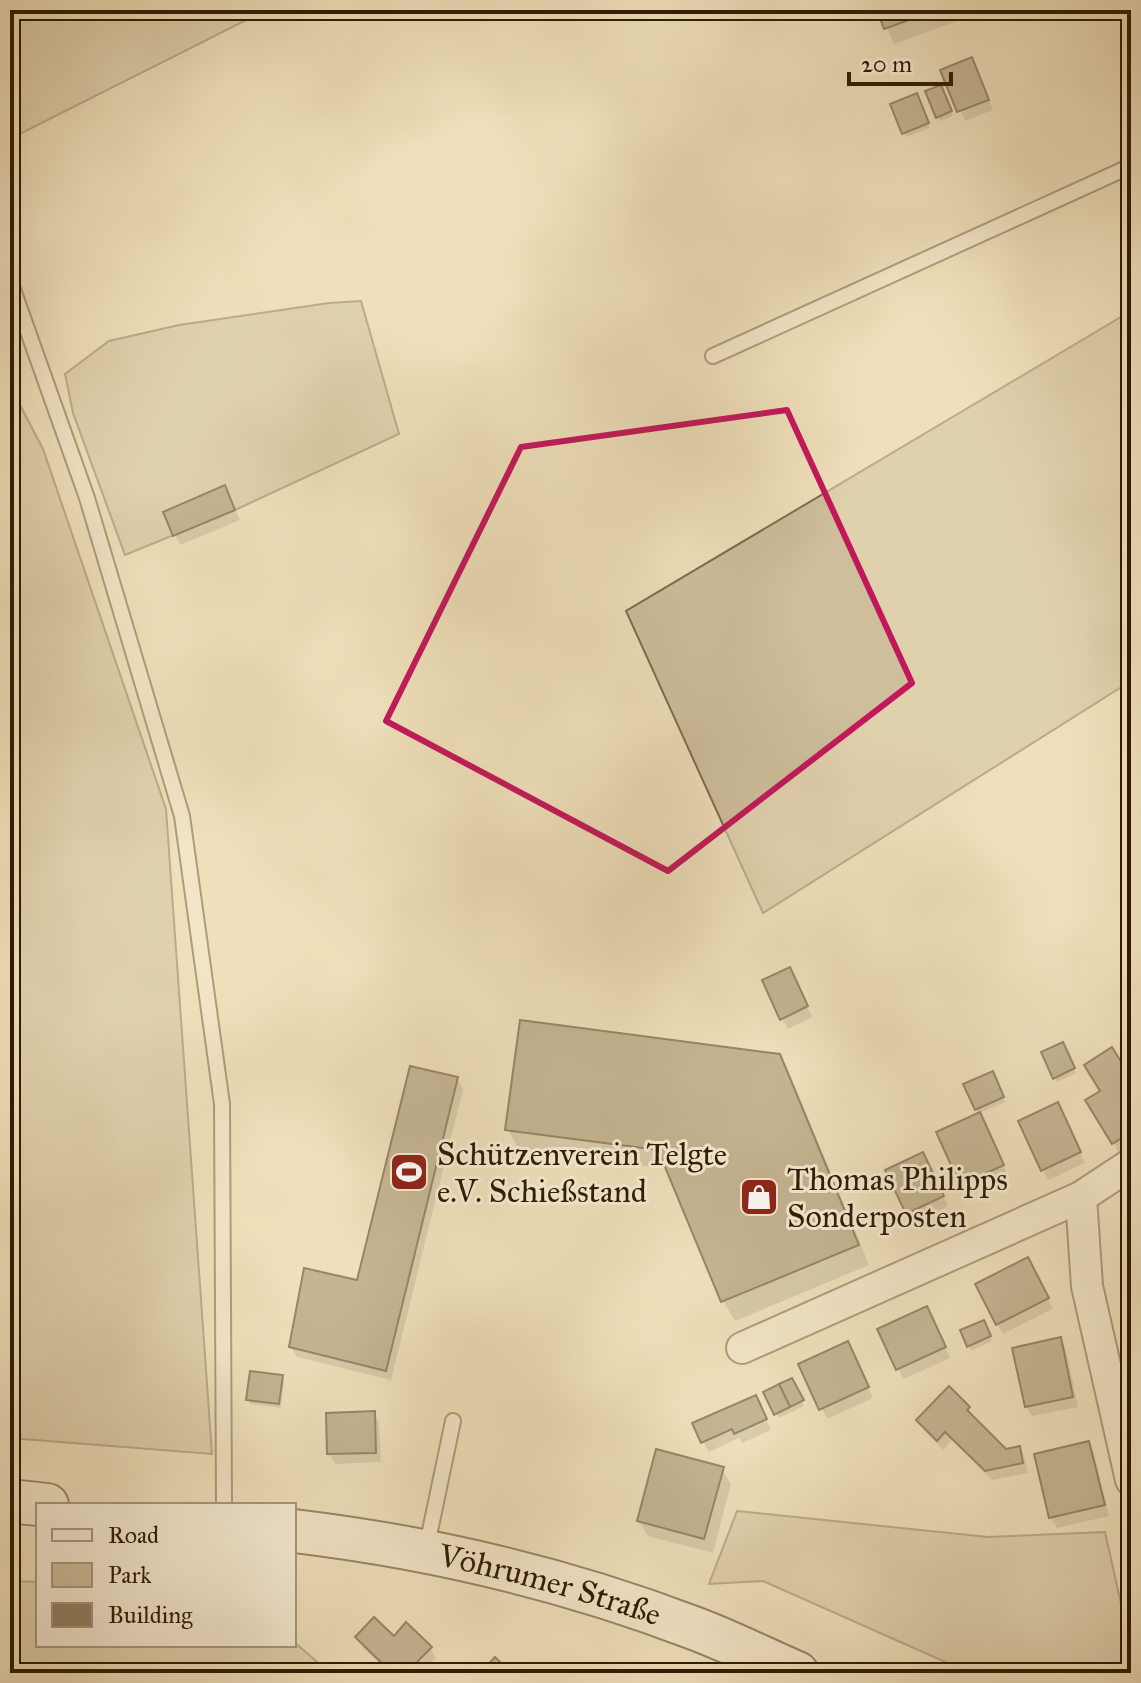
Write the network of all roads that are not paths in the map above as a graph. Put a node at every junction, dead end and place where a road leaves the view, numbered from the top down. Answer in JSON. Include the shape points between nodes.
{"nodes":[{"id":1,"x":1131,"y":166,"type":"edge"},
{"id":2,"x":10,"y":281,"type":"edge"},
{"id":3,"x":713,"y":356,"type":"dead end"},
{"id":4,"x":1131,"y":1164,"type":"edge"},
{"id":5,"x":1081,"y":1197,"type":"junction"},
{"id":6,"x":742,"y":1348,"type":"dead end"},
{"id":7,"x":453,"y":1421,"type":"dead end"},
{"id":8,"x":1131,"y":1480,"type":"edge"},
{"id":9,"x":10,"y":1501,"type":"edge"},
{"id":10,"x":224,"y":1503,"type":"edge"},
{"id":11,"x":36,"y":1504,"type":"edge"},
{"id":12,"x":296,"y":1531,"type":"edge"},
{"id":13,"x":426,"y":1553,"type":"junction"},
{"id":14,"x":797,"y":1673,"type":"edge"}],
"edges":[{"from":1,"to":3,"type":"lane"},
{"from":2,"to":10,"type":"lane","via":[[87,498],[182,816],[222,1104]]},
{"from":4,"to":5,"type":"street"},
{"from":5,"to":6,"type":"street"},
{"from":5,"to":8,"type":"street","via":[[1087,1286]]},
{"from":7,"to":13,"type":"lane"},
{"from":9,"to":11,"type":"main road"},
{"from":12,"to":13,"type":"main road","name":"Vöhrumer Straße"},
{"from":13,"to":14,"type":"main road","name":"Vöhrumer Straße","via":[[618,1602]]}]}
